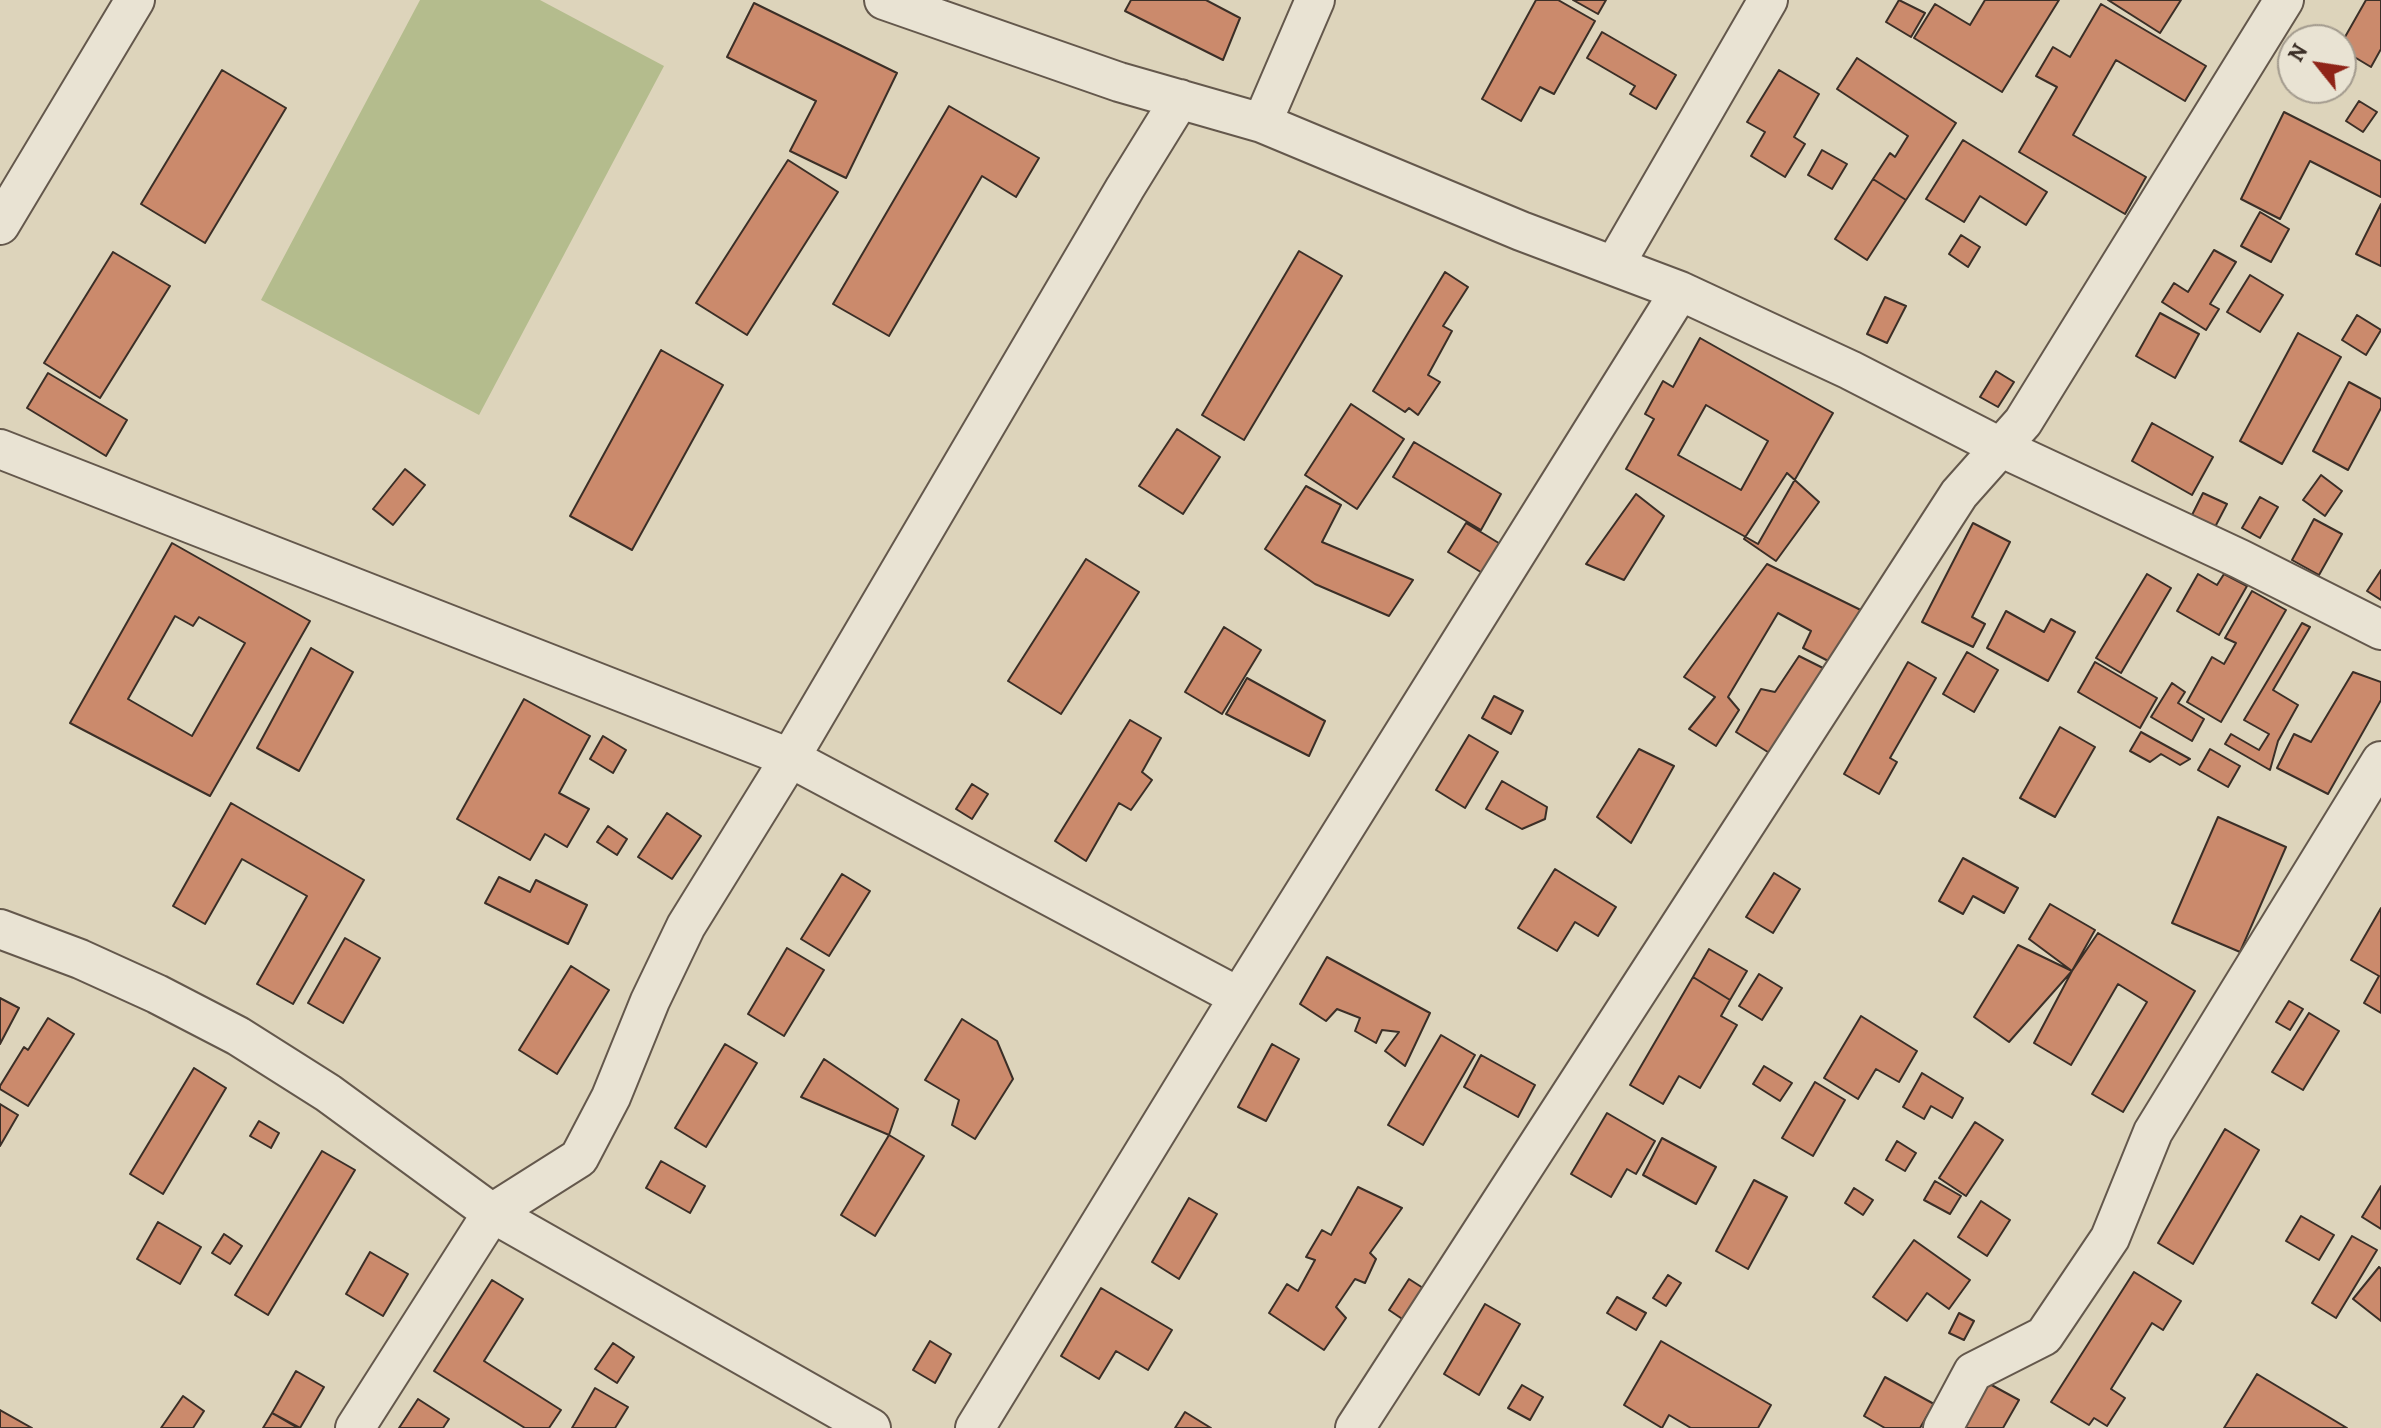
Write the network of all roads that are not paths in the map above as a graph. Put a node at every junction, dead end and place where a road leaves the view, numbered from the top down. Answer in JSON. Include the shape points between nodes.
{"nodes":[{"id":1,"x":135,"y":0,"type":"edge"},
{"id":2,"x":885,"y":0,"type":"edge"},
{"id":3,"x":1315,"y":0,"type":"edge"},
{"id":4,"x":1768,"y":0,"type":"edge"},
{"id":5,"x":2284,"y":0,"type":"edge"},
{"id":6,"x":1180,"y":99,"type":"junction"},
{"id":7,"x":1262,"y":123,"type":"junction"},
{"id":8,"x":0,"y":225,"type":"edge"},
{"id":9,"x":1614,"y":266,"type":"junction"},
{"id":10,"x":1680,"y":291,"type":"junction"},
{"id":11,"x":2002,"y":448,"type":"junction"},
{"id":12,"x":0,"y":449,"type":"edge"},
{"id":13,"x":2381,"y":630,"type":"edge"},
{"id":14,"x":790,"y":758,"type":"junction"},
{"id":15,"x":2381,"y":761,"type":"edge"},
{"id":16,"x":0,"y":929,"type":"edge"},
{"id":17,"x":1239,"y":997,"type":"junction"},
{"id":18,"x":492,"y":1213,"type":"junction"},
{"id":19,"x":355,"y":1428,"type":"edge"},
{"id":20,"x":871,"y":1428,"type":"edge"},
{"id":21,"x":975,"y":1428,"type":"edge"},
{"id":22,"x":1355,"y":1428,"type":"edge"},
{"id":23,"x":1943,"y":1428,"type":"edge"}],
"edges":[{"from":1,"to":8,"type":"street"},
{"from":2,"to":6,"type":"street"},
{"from":3,"to":7,"type":"street"},
{"from":4,"to":9,"type":"street"},
{"from":5,"to":11,"type":"street","via":[[2109,286]]},
{"from":6,"to":7,"type":"street"},
{"from":6,"to":14,"type":"street"},
{"from":7,"to":9,"type":"street"},
{"from":9,"to":10,"type":"street"},
{"from":10,"to":11,"type":"street"},
{"from":10,"to":17,"type":"street"},
{"from":11,"to":13,"type":"street"},
{"from":11,"to":22,"type":"street","via":[[1959,494]]},
{"from":12,"to":14,"type":"street"},
{"from":14,"to":17,"type":"street"},
{"from":14,"to":18,"type":"street","via":[[686,926],[579,1158]]},
{"from":15,"to":23,"type":"street","via":[[2153,1132],[2110,1238],[2044,1336],[1973,1372]]},
{"from":16,"to":18,"type":"street","via":[[145,988],[238,1036],[328,1093]]},
{"from":17,"to":21,"type":"street"},
{"from":18,"to":19,"type":"street"},
{"from":18,"to":20,"type":"street"}]}
